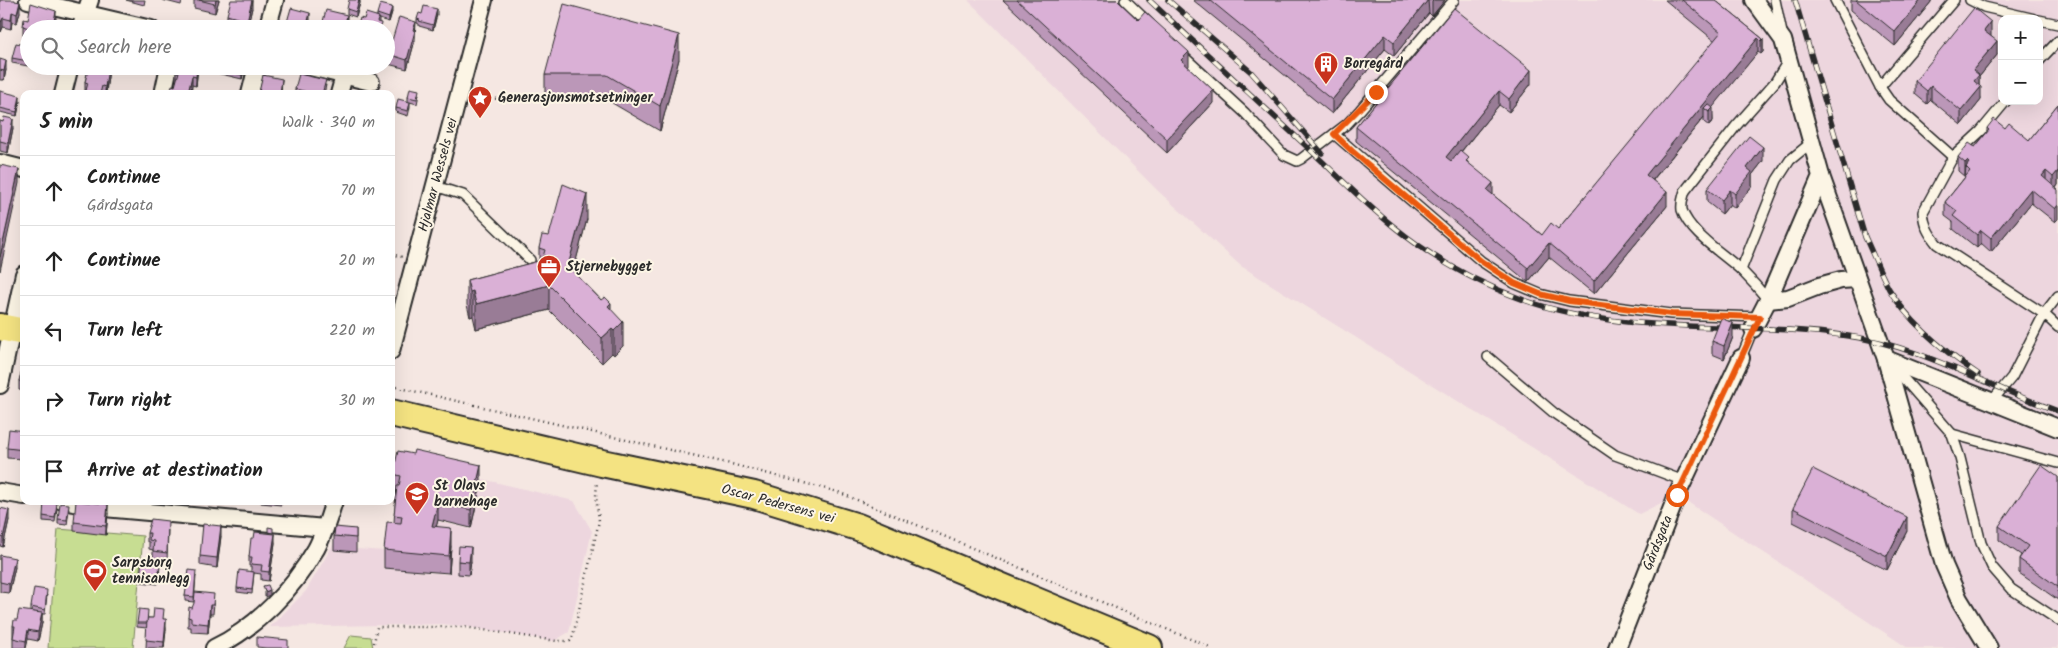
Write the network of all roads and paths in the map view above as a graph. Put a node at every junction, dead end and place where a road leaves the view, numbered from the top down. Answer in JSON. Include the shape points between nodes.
{"nodes":[{"id":1,"x":28,"y":0,"type":"edge"},
{"id":2,"x":275,"y":0,"type":"edge"},
{"id":3,"x":484,"y":0,"type":"edge"},
{"id":4,"x":1125,"y":0,"type":"edge"},
{"id":5,"x":1454,"y":0,"type":"edge"},
{"id":6,"x":1754,"y":0,"type":"edge"},
{"id":7,"x":1775,"y":0,"type":"edge"},
{"id":8,"x":1835,"y":0,"type":"edge"},
{"id":9,"x":1954,"y":0,"type":"edge"},
{"id":10,"x":1970,"y":0,"type":"edge"},
{"id":11,"x":85,"y":14,"type":"edge"},
{"id":12,"x":2018,"y":15,"type":"edge"},
{"id":13,"x":111,"y":20,"type":"edge"},
{"id":14,"x":269,"y":20,"type":"edge"},
{"id":15,"x":2043,"y":21,"type":"edge"},
{"id":16,"x":2058,"y":24,"type":"edge"},
{"id":17,"x":1160,"y":33,"type":"edge"},
{"id":18,"x":1783,"y":40,"type":"junction"},
{"id":19,"x":2058,"y":41,"type":"edge"},
{"id":20,"x":1173,"y":47,"type":"edge"},
{"id":21,"x":1789,"y":58,"type":"junction"},
{"id":22,"x":2040,"y":60,"type":"edge"},
{"id":23,"x":68,"y":75,"type":"edge"},
{"id":24,"x":167,"y":75,"type":"edge"},
{"id":25,"x":255,"y":75,"type":"edge"},
{"id":26,"x":340,"y":75,"type":"edge"},
{"id":27,"x":344,"y":76,"type":"junction"},
{"id":28,"x":371,"y":82,"type":"dead end"},
{"id":29,"x":1880,"y":87,"type":"junction"},
{"id":30,"x":64,"y":90,"type":"edge"},
{"id":31,"x":164,"y":90,"type":"edge"},
{"id":32,"x":251,"y":90,"type":"edge"},
{"id":33,"x":340,"y":90,"type":"edge"},
{"id":34,"x":533,"y":98,"type":"dead end"},
{"id":35,"x":475,"y":99,"type":"dead end"},
{"id":36,"x":2003,"y":105,"type":"edge"},
{"id":37,"x":1334,"y":134,"type":"junction"},
{"id":38,"x":1812,"y":142,"type":"junction"},
{"id":39,"x":1953,"y":157,"type":"junction"},
{"id":40,"x":0,"y":163,"type":"edge"},
{"id":41,"x":20,"y":168,"type":"edge"},
{"id":42,"x":1821,"y":176,"type":"junction"},
{"id":43,"x":435,"y":186,"type":"junction"},
{"id":44,"x":530,"y":260,"type":"dead end"},
{"id":45,"x":1741,"y":270,"type":"junction"},
{"id":46,"x":1857,"y":279,"type":"junction"},
{"id":47,"x":20,"y":293,"type":"edge"},
{"id":48,"x":2058,"y":296,"type":"edge"},
{"id":49,"x":1768,"y":300,"type":"junction"},
{"id":50,"x":2044,"y":314,"type":"junction"},
{"id":51,"x":1757,"y":323,"type":"junction"},
{"id":52,"x":2058,"y":327,"type":"edge"},
{"id":53,"x":12,"y":330,"type":"edge"},
{"id":54,"x":395,"y":335,"type":"edge"},
{"id":55,"x":1488,"y":357,"type":"dead end"},
{"id":56,"x":1741,"y":358,"type":"joint"},
{"id":57,"x":1886,"y":359,"type":"junction"},
{"id":58,"x":0,"y":385,"type":"edge"},
{"id":59,"x":1992,"y":402,"type":"junction"},
{"id":60,"x":395,"y":414,"type":"edge"},
{"id":61,"x":2058,"y":428,"type":"edge"},
{"id":62,"x":1952,"y":434,"type":"junction"},
{"id":63,"x":602,"y":463,"type":"junction"},
{"id":64,"x":2058,"y":463,"type":"edge"},
{"id":65,"x":1684,"y":481,"type":"junction"},
{"id":66,"x":0,"y":492,"type":"edge"},
{"id":67,"x":20,"y":495,"type":"edge"},
{"id":68,"x":86,"y":505,"type":"edge"},
{"id":69,"x":333,"y":505,"type":"edge"},
{"id":70,"x":325,"y":528,"type":"junction"},
{"id":71,"x":2058,"y":620,"type":"edge"},
{"id":72,"x":214,"y":648,"type":"edge"},
{"id":73,"x":373,"y":648,"type":"edge"},
{"id":74,"x":1149,"y":648,"type":"edge"},
{"id":75,"x":1617,"y":648,"type":"edge"},
{"id":76,"x":1989,"y":648,"type":"edge"}],
"edges":[{"from":1,"to":11,"type":"street"},
{"from":2,"to":14,"type":"street"},
{"from":3,"to":43,"type":"street","name":"Hjalmar Wessels vei"},
{"from":4,"to":17,"type":"lane"},
{"from":5,"to":37,"type":"lane","via":[[1365,104]]},
{"from":6,"to":18,"type":"street"},
{"from":7,"to":18,"type":"lane"},
{"from":8,"to":29,"type":"lane"},
{"from":9,"to":29,"type":"lane"},
{"from":10,"to":12,"type":"lane","via":[[1984,7]]},
{"from":11,"to":13,"type":"street"},
{"from":15,"to":16,"type":"lane"},
{"from":18,"to":21,"type":"street"},
{"from":19,"to":22,"type":"lane"},
{"from":20,"to":37,"type":"lane","via":[[1292,160],[1302,159]]},
{"from":21,"to":38,"type":"street"},
{"from":21,"to":45,"type":"lane","via":[[1775,82],[1685,191],[1682,202],[1682,210],[1705,241]]},
{"from":23,"to":30,"type":"street"},
{"from":24,"to":31,"type":"street"},
{"from":25,"to":32,"type":"street"},
{"from":26,"to":27,"type":"street"},
{"from":27,"to":28,"type":"street"},
{"from":27,"to":33,"type":"street"},
{"from":29,"to":39,"type":"lane","via":[[1889,100]]},
{"from":34,"to":35,"type":"path"},
{"from":36,"to":39,"type":"lane"},
{"from":37,"to":51,"type":"lane","via":[[1481,261],[1514,283],[1569,301]]},
{"from":38,"to":42,"type":"street"},
{"from":38,"to":45,"type":"lane","via":[[1790,160],[1777,180]]},
{"from":39,"to":50,"type":"lane","via":[[1923,212],[1928,232],[1937,244]]},
{"from":40,"to":41,"type":"street"},
{"from":42,"to":46,"type":"street"},
{"from":42,"to":49,"type":"street"},
{"from":43,"to":44,"type":"lane","via":[[463,195]]},
{"from":43,"to":54,"type":"street","name":"Hjalmar Wessels vei"},
{"from":45,"to":49,"type":"lane"},
{"from":46,"to":49,"type":"street","via":[[1841,280],[1788,298]]},
{"from":46,"to":57,"type":"street"},
{"from":47,"to":53,"type":"street"},
{"from":48,"to":50,"type":"lane"},
{"from":49,"to":51,"type":"street"},
{"from":50,"to":52,"type":"lane"},
{"from":50,"to":59,"type":"lane","via":[[2012,377]]},
{"from":51,"to":56,"type":"lane"},
{"from":53,"to":58,"type":"street"},
{"from":55,"to":65,"type":"lane","via":[[1554,414],[1614,455]]},
{"from":56,"to":65,"type":"street","name":"Gårdsgata"},
{"from":57,"to":59,"type":"street"},
{"from":57,"to":62,"type":"lane"},
{"from":57,"to":76,"type":"street","via":[[1944,565],[1959,599]]},
{"from":59,"to":61,"type":"street"},
{"from":60,"to":63,"type":"main road","name":"Oscar Pedersens vei"},
{"from":62,"to":64,"type":"lane"},
{"from":62,"to":71,"type":"lane","via":[[1981,542],[1992,567],[2011,589]]},
{"from":63,"to":73,"type":"path","via":[[596,484],[599,521],[570,641],[464,627],[377,628]]},
{"from":63,"to":74,"type":"main road","name":"Oscar Pedersens vei","via":[[754,495],[858,527]]},
{"from":65,"to":75,"type":"street","name":"Gårdsgata"},
{"from":66,"to":67,"type":"street"},
{"from":68,"to":70,"type":"street"},
{"from":69,"to":70,"type":"street"},
{"from":70,"to":72,"type":"street","via":[[317,547],[275,604],[237,635]]}]}
